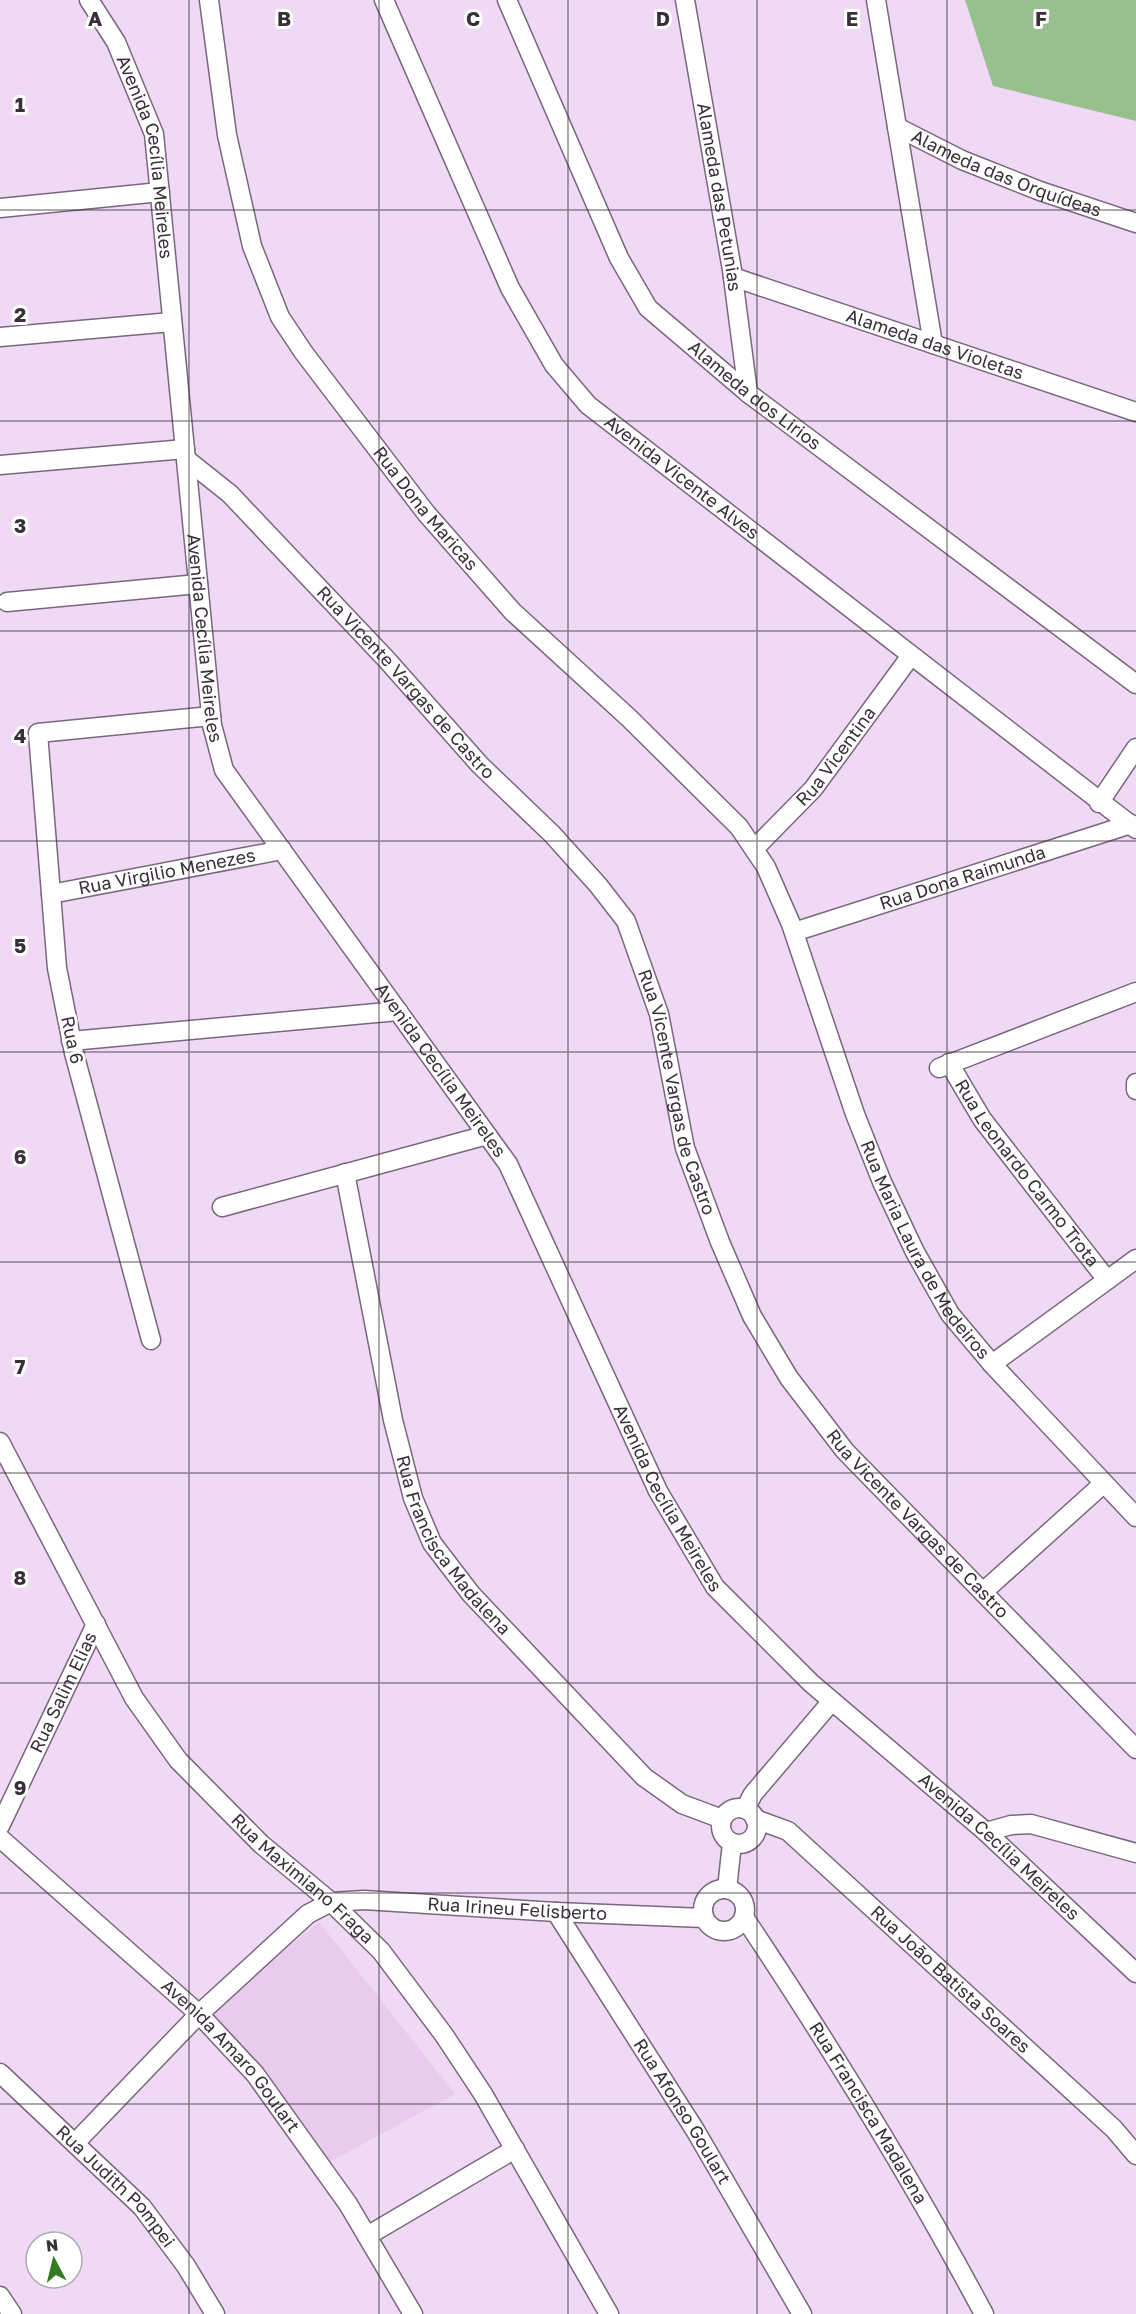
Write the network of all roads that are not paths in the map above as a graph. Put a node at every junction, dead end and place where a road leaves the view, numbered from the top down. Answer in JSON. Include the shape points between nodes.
{"nodes":[{"id":1,"x":89,"y":0,"type":"edge"},
{"id":2,"x":209,"y":0,"type":"edge"},
{"id":3,"x":384,"y":0,"type":"edge"},
{"id":4,"x":507,"y":0,"type":"edge"},
{"id":5,"x":685,"y":0,"type":"edge"},
{"id":6,"x":876,"y":0,"type":"edge"},
{"id":7,"x":897,"y":127,"type":"junction"},
{"id":8,"x":160,"y":192,"type":"junction"},
{"id":9,"x":0,"y":208,"type":"edge"},
{"id":10,"x":1136,"y":223,"type":"edge"},
{"id":11,"x":733,"y":277,"type":"junction"},
{"id":12,"x":172,"y":322,"type":"junction"},
{"id":13,"x":0,"y":337,"type":"edge"},
{"id":14,"x":933,"y":344,"type":"junction"},
{"id":15,"x":748,"y":393,"type":"junction"},
{"id":16,"x":1136,"y":412,"type":"edge"},
{"id":17,"x":185,"y":454,"type":"junction"},
{"id":18,"x":0,"y":465,"type":"edge"},
{"id":19,"x":198,"y":584,"type":"junction"},
{"id":20,"x":7,"y":602,"type":"dead end"},
{"id":21,"x":910,"y":657,"type":"junction"},
{"id":22,"x":1136,"y":684,"type":"edge"},
{"id":23,"x":211,"y":716,"type":"junction"},
{"id":24,"x":1136,"y":748,"type":"edge"},
{"id":25,"x":1099,"y":803,"type":"junction"},
{"id":26,"x":1133,"y":826,"type":"edge"},
{"id":27,"x":754,"y":849,"type":"junction"},
{"id":28,"x":282,"y":850,"type":"junction"},
{"id":29,"x":51,"y":894,"type":"junction"},
{"id":30,"x":794,"y":932,"type":"junction"},
{"id":31,"x":1136,"y":992,"type":"edge"},
{"id":32,"x":398,"y":1011,"type":"junction"},
{"id":33,"x":71,"y":1041,"type":"junction"},
{"id":34,"x":1136,"y":1083,"type":"edge"},
{"id":35,"x":1136,"y":1090,"type":"edge"},
{"id":36,"x":487,"y":1135,"type":"junction"},
{"id":37,"x":345,"y":1173,"type":"junction"},
{"id":38,"x":222,"y":1207,"type":"dead end"},
{"id":39,"x":1136,"y":1259,"type":"edge"},
{"id":40,"x":1107,"y":1280,"type":"junction"},
{"id":41,"x":151,"y":1340,"type":"dead end"},
{"id":42,"x":992,"y":1364,"type":"junction"},
{"id":43,"x":0,"y":1442,"type":"edge"},
{"id":44,"x":1103,"y":1484,"type":"junction"},
{"id":45,"x":1136,"y":1517,"type":"edge"},
{"id":46,"x":982,"y":1592,"type":"junction"},
{"id":47,"x":96,"y":1624,"type":"junction"},
{"id":48,"x":832,"y":1701,"type":"junction"},
{"id":49,"x":1136,"y":1749,"type":"edge"},
{"id":50,"x":750,"y":1814,"type":"junction"},
{"id":51,"x":722,"y":1819,"type":"junction"},
{"id":52,"x":0,"y":1826,"type":"edge"},
{"id":53,"x":986,"y":1832,"type":"junction"},
{"id":54,"x":0,"y":1838,"type":"edge"},
{"id":55,"x":732,"y":1843,"type":"junction"},
{"id":56,"x":1136,"y":1853,"type":"edge"},
{"id":57,"x":727,"y":1889,"type":"junction"},
{"id":58,"x":331,"y":1902,"type":"junction"},
{"id":59,"x":556,"y":1912,"type":"junction"},
{"id":60,"x":744,"y":1917,"type":"junction"},
{"id":61,"x":704,"y":1918,"type":"junction"},
{"id":62,"x":1136,"y":1973,"type":"edge"},
{"id":63,"x":199,"y":2014,"type":"junction"},
{"id":64,"x":0,"y":2073,"type":"edge"},
{"id":65,"x":76,"y":2142,"type":"junction"},
{"id":66,"x":515,"y":2149,"type":"junction"},
{"id":67,"x":1136,"y":2154,"type":"edge"},
{"id":68,"x":367,"y":2236,"type":"junction"},
{"id":69,"x":0,"y":2296,"type":"edge"},
{"id":70,"x":12,"y":2314,"type":"edge"},
{"id":71,"x":215,"y":2314,"type":"edge"},
{"id":72,"x":413,"y":2314,"type":"edge"},
{"id":73,"x":609,"y":2314,"type":"edge"},
{"id":74,"x":802,"y":2314,"type":"edge"},
{"id":75,"x":984,"y":2314,"type":"edge"}],
"edges":[{"from":1,"to":8,"type":"street","name":"Avenida Cecília Meireles","via":[[116,42],[154,134]]},
{"from":2,"to":27,"type":"street","name":"Rua Dona Maricas","via":[[227,135],[252,246],[280,317],[426,513],[513,612],[637,726],[739,827]]},
{"from":3,"to":21,"type":"street","name":"Avenida Vicente Alves","via":[[510,288],[554,365],[588,405]]},
{"from":4,"to":15,"type":"street","name":"Alameda dos Lirios","via":[[619,258],[648,308]]},
{"from":5,"to":11,"type":"street","name":"Alameda das Petunias"},
{"from":6,"to":7,"type":"street","name":"Alameda das Orquídeas"},
{"from":7,"to":10,"type":"street","name":"Alameda das Orquídeas","via":[[962,160]]},
{"from":7,"to":14,"type":"street"},
{"from":8,"to":9,"type":"street"},
{"from":8,"to":12,"type":"street","name":"Avenida Cecília Meireles"},
{"from":11,"to":14,"type":"street","name":"Alameda das Violetas"},
{"from":11,"to":15,"type":"street","name":"Alameda das Petunias"},
{"from":12,"to":13,"type":"street"},
{"from":12,"to":17,"type":"street","name":"Avenida Cecília Meireles"},
{"from":14,"to":16,"type":"street","name":"Alameda das Violetas"},
{"from":15,"to":22,"type":"street","name":"Alameda dos Lirios"},
{"from":17,"to":18,"type":"street"},
{"from":17,"to":19,"type":"street","name":"Avenida Cecília Meireles"},
{"from":17,"to":46,"type":"street","name":"Rua Vicente Vargas de Castro","via":[[230,494],[480,765],[552,834],[626,921],[659,1014],[685,1148],[752,1316],[789,1378],[845,1450]]},
{"from":19,"to":20,"type":"street"},
{"from":19,"to":23,"type":"street","name":"Avenida Cecília Meireles"},
{"from":21,"to":25,"type":"street","name":"Avenida Vicente Alves"},
{"from":21,"to":27,"type":"street","name":"Rua Vicentina","via":[[813,789]]},
{"from":23,"to":28,"type":"street","name":"Avenida Cecília Meireles","via":[[224,770]]},
{"from":23,"to":29,"type":"street","name":"Rua 6","via":[[38,733]]},
{"from":24,"to":25,"type":"street"},
{"from":25,"to":26,"type":"street","name":"Avenida Vicente Alves"},
{"from":26,"to":30,"type":"street","name":"Rua Dona Raimunda"},
{"from":27,"to":30,"type":"street","name":"Rua Dona Maricas"},
{"from":28,"to":29,"type":"street","name":"Rua Virgilio Menezes"},
{"from":28,"to":32,"type":"street","name":"Avenida Cecília Meireles"},
{"from":29,"to":33,"type":"street","name":"Rua 6","via":[[57,968]]},
{"from":30,"to":42,"type":"street","name":"Rua Maria Laura de Medeiros","via":[[882,1182],[950,1314]]},
{"from":31,"to":40,"type":"street","name":"Rua Leonardo Carmo Trota","via":[[944,1065]]},
{"from":32,"to":33,"type":"street"},
{"from":32,"to":36,"type":"street","name":"Avenida Cecília Meireles"},
{"from":33,"to":41,"type":"street","name":"Rua 6"},
{"from":34,"to":35,"type":"street"},
{"from":36,"to":37,"type":"street"},
{"from":36,"to":48,"type":"street","name":"Avenida Cecília Meireles","via":[[508,1164],[658,1491],[715,1587]]},
{"from":37,"to":38,"type":"street"},
{"from":37,"to":51,"type":"street","name":"Rua Francisca Madalena","via":[[393,1420],[413,1498],[432,1543],[471,1594],[644,1777],[682,1804]]},
{"from":39,"to":40,"type":"street"},
{"from":40,"to":42,"type":"street"},
{"from":42,"to":44,"type":"street","name":"Rua Maria Laura de Medeiros"},
{"from":43,"to":47,"type":"street","name":"Rua Maximiano Fraga"},
{"from":44,"to":45,"type":"street","name":"Rua Maria Laura de Medeiros"},
{"from":44,"to":46,"type":"street"},
{"from":46,"to":49,"type":"street","name":"Rua Vicente Vargas de Castro"},
{"from":47,"to":52,"type":"street","name":"Rua Salim Elias"},
{"from":47,"to":58,"type":"street","name":"Rua Maximiano Fraga","via":[[134,1698],[178,1760],[261,1844]]},
{"from":48,"to":50,"type":"street","via":[[753,1794]]},
{"from":48,"to":53,"type":"street","name":"Avenida Cecília Meireles"},
{"from":50,"to":51,"type":"street","via":[[732,1810]]},
{"from":50,"to":55,"type":"street","via":[[757,1826],[752,1839]]},
{"from":50,"to":67,"type":"street","name":"Rua João Batista Soares","via":[[788,1831],[1114,2129]]},
{"from":51,"to":55,"type":"street","via":[[722,1833]]},
{"from":53,"to":56,"type":"street","via":[[1031,1824]]},
{"from":53,"to":62,"type":"street","name":"Avenida Cecília Meireles"},
{"from":54,"to":63,"type":"street","name":"Avenida Amaro Goulart"},
{"from":55,"to":57,"type":"street"},
{"from":57,"to":60,"type":"street","via":[[744,1902]]},
{"from":57,"to":61,"type":"street","via":[[707,1897],[703,1903]]},
{"from":58,"to":59,"type":"street","name":"Rua Irineu Felisberto","via":[[364,1900]]},
{"from":58,"to":63,"type":"street","via":[[308,1914]]},
{"from":58,"to":66,"type":"street","name":"Rua Maximiano Fraga","via":[[381,1951],[437,2026]]},
{"from":59,"to":61,"type":"street","name":"Rua Irineu Felisberto"},
{"from":59,"to":74,"type":"street","name":"Rua Afonso Goulart","via":[[695,2130]]},
{"from":60,"to":61,"type":"street","via":[[735,1928],[720,1931]]},
{"from":60,"to":75,"type":"street","name":"Rua Francisca Madalena","via":[[794,1990],[926,2205]]},
{"from":63,"to":65,"type":"street"},
{"from":63,"to":68,"type":"street","name":"Avenida Amaro Goulart","via":[[255,2074],[317,2158]]},
{"from":64,"to":65,"type":"street","name":"Rua Judith Pompei"},
{"from":65,"to":71,"type":"street","name":"Rua Judith Pompei","via":[[142,2207],[186,2266]]},
{"from":66,"to":68,"type":"street"},
{"from":66,"to":73,"type":"street","name":"Rua Maximiano Fraga"},
{"from":68,"to":72,"type":"street","name":"Avenida Amaro Goulart"},
{"from":69,"to":70,"type":"street"}]}
